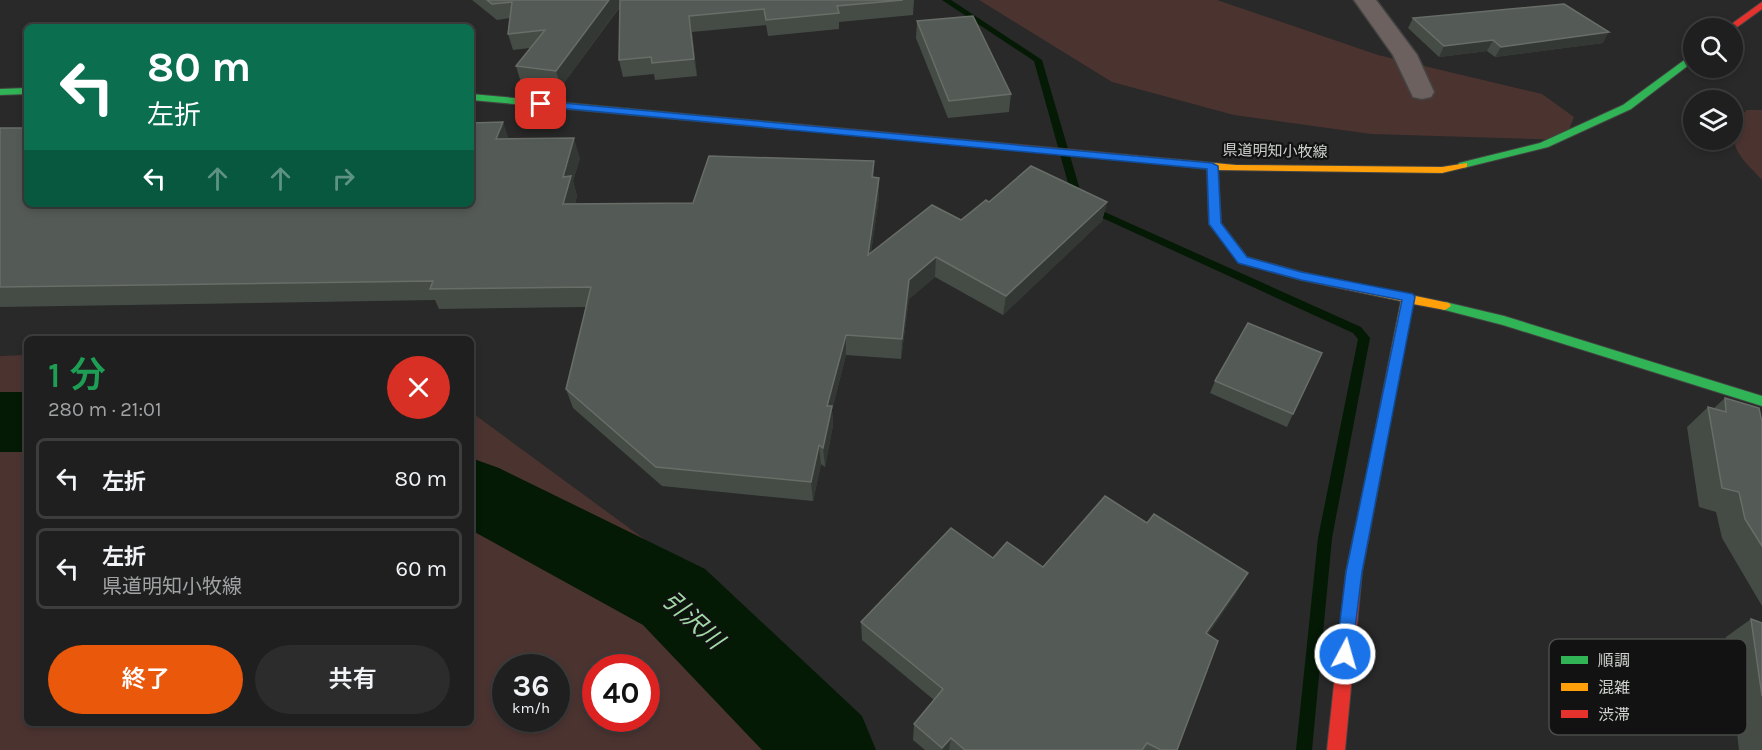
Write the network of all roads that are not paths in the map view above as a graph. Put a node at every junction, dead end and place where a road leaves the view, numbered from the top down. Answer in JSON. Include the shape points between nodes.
{"nodes":[{"id":1,"x":1365,"y":0,"type":"edge"},
{"id":2,"x":1762,"y":5,"type":"edge"},
{"id":3,"x":1743,"y":19,"type":"edge"},
{"id":4,"x":1683,"y":64,"type":"edge"},
{"id":5,"x":24,"y":90,"type":"edge"},
{"id":6,"x":0,"y":92,"type":"edge"},
{"id":7,"x":1422,"y":92,"type":"dead end"},
{"id":8,"x":474,"y":98,"type":"edge"},
{"id":9,"x":1212,"y":166,"type":"junction"},
{"id":10,"x":1408,"y":297,"type":"junction"},
{"id":11,"x":1762,"y":401,"type":"edge"},
{"id":12,"x":1336,"y":750,"type":"edge"}],
"edges":[{"from":1,"to":7,"type":"street","via":[[1405,55]]},
{"from":2,"to":3,"type":"main road"},
{"from":4,"to":9,"type":"main road","name":"県道明知小牧線","via":[[1627,107],[1544,145],[1498,158],[1442,170]]},
{"from":5,"to":6,"type":"main road"},
{"from":8,"to":9,"type":"main road","name":"県道明知小牧線"},
{"from":9,"to":10,"type":"main road","via":[[1215,224],[1243,260]]},
{"from":10,"to":11,"type":"main road","via":[[1504,321]]},
{"from":10,"to":12,"type":"main road","via":[[1354,572]]}]}
